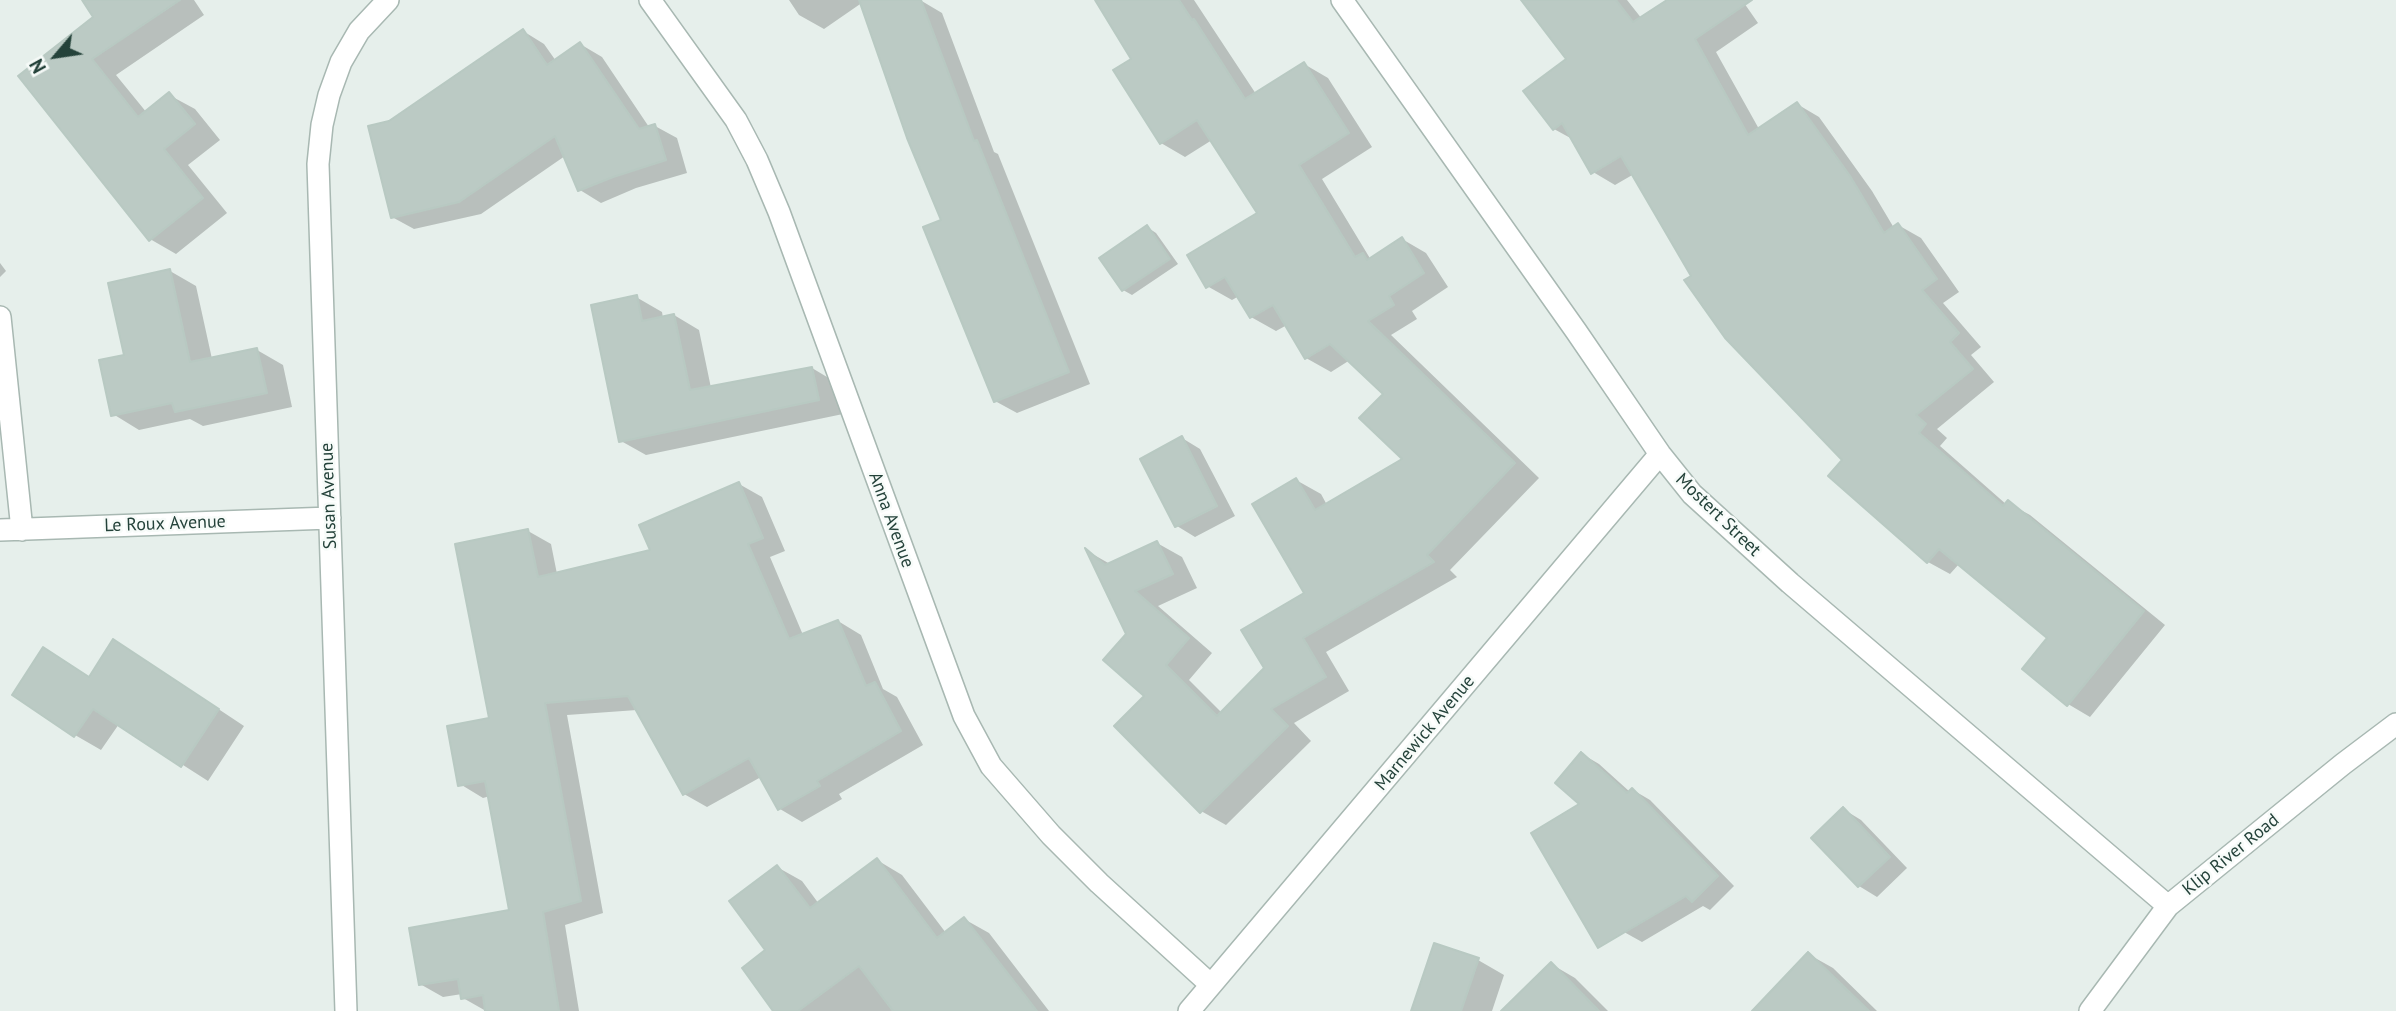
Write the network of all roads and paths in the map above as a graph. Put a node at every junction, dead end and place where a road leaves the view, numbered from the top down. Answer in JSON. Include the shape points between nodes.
{"nodes":[{"id":1,"x":388,"y":0,"type":"edge"},
{"id":2,"x":650,"y":0,"type":"edge"},
{"id":3,"x":1342,"y":0,"type":"edge"},
{"id":4,"x":0,"y":317,"type":"edge"},
{"id":5,"x":1660,"y":454,"type":"junction"},
{"id":6,"x":330,"y":518,"type":"junction"},
{"id":7,"x":0,"y":530,"type":"edge"},
{"id":8,"x":22,"y":530,"type":"junction"},
{"id":9,"x":2396,"y":724,"type":"edge"},
{"id":10,"x":2168,"y":906,"type":"junction"},
{"id":11,"x":1211,"y":985,"type":"junction"},
{"id":12,"x":346,"y":1011,"type":"edge"},
{"id":13,"x":1189,"y":1011,"type":"edge"},
{"id":14,"x":2090,"y":1011,"type":"edge"}],
"edges":[{"from":1,"to":6,"type":"street","name":"Susan Avenue","via":[[359,31],[341,62],[322,125],[318,213]]},
{"from":2,"to":11,"type":"street","name":"Anna Avenue","via":[[736,120],[757,160],[964,716],[991,766],[1099,883]]},
{"from":3,"to":5,"type":"street","name":"Mostert Street"},
{"from":4,"to":8,"type":"street"},
{"from":5,"to":10,"type":"street","name":"Mostert Street","via":[[1692,494],[1780,574]]},
{"from":5,"to":11,"type":"street","name":"Marnewick Avenue"},
{"from":6,"to":8,"type":"street","name":"Le Roux Avenue"},
{"from":6,"to":12,"type":"street","name":"Susan Avenue"},
{"from":7,"to":8,"type":"street","name":"Le Roux Avenue"},
{"from":9,"to":10,"type":"street","name":"Klip River Road"},
{"from":10,"to":14,"type":"street","name":"Klip River Road"},
{"from":11,"to":13,"type":"street","name":"Marnewick Avenue"}]}
